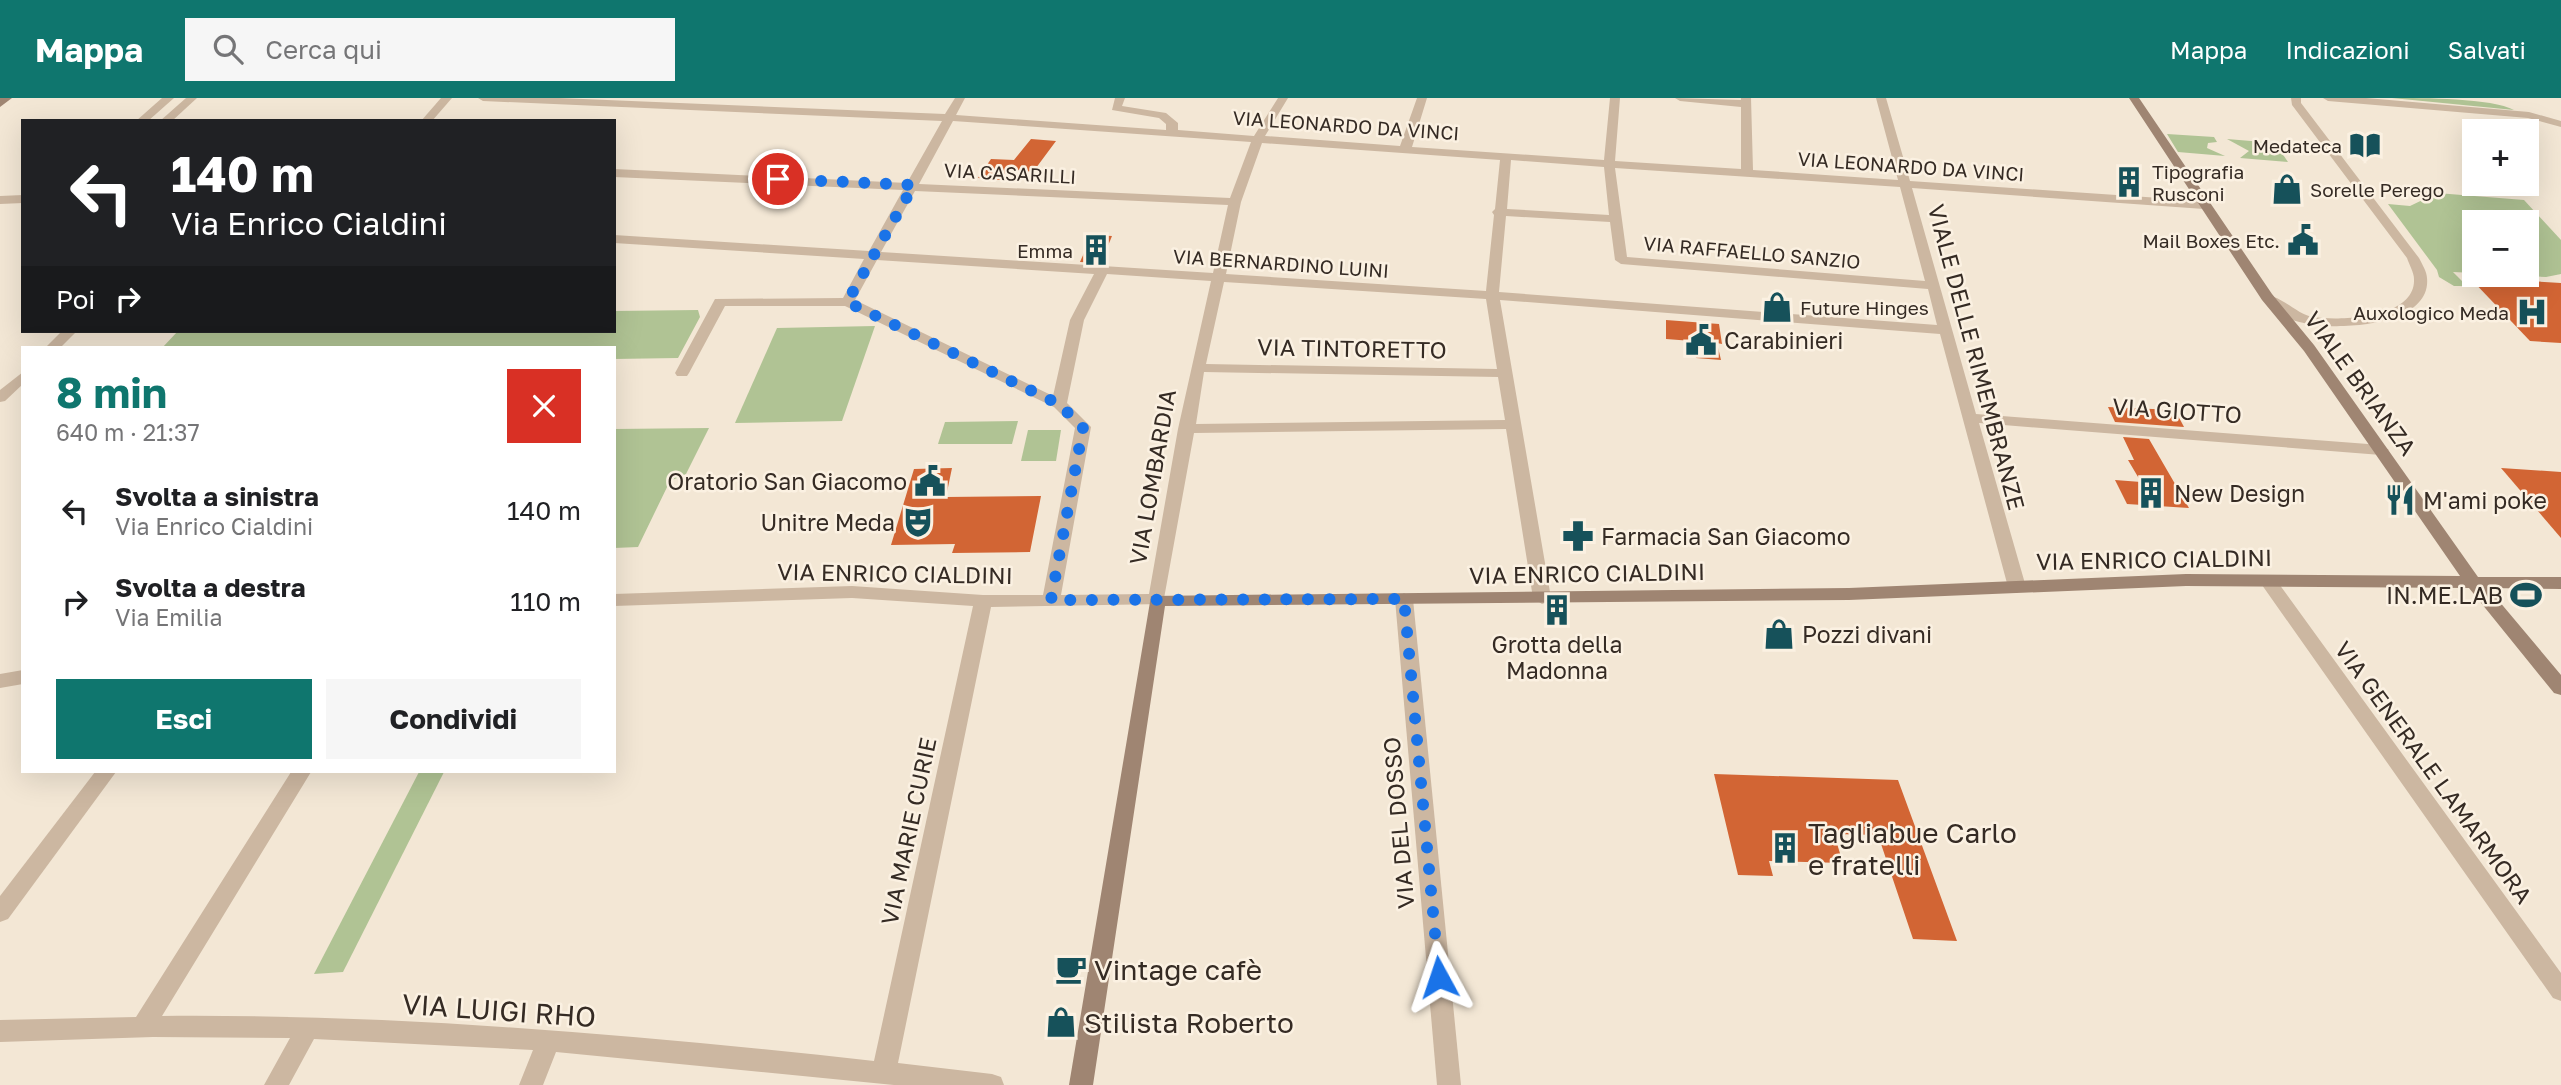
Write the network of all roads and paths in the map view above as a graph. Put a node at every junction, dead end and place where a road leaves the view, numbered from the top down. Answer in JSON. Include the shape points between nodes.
{"nodes":[{"id":1,"x":7,"y":98,"type":"edge"},
{"id":2,"x":169,"y":98,"type":"edge"},
{"id":3,"x":191,"y":98,"type":"edge"},
{"id":4,"x":447,"y":98,"type":"edge"},
{"id":5,"x":483,"y":98,"type":"edge"},
{"id":6,"x":960,"y":98,"type":"edge"},
{"id":7,"x":1120,"y":98,"type":"edge"},
{"id":8,"x":1283,"y":98,"type":"edge"},
{"id":9,"x":1422,"y":98,"type":"edge"},
{"id":10,"x":1615,"y":98,"type":"edge"},
{"id":11,"x":1680,"y":98,"type":"edge"},
{"id":12,"x":1881,"y":98,"type":"edge"},
{"id":13,"x":2134,"y":98,"type":"edge"},
{"id":14,"x":2296,"y":98,"type":"edge"},
{"id":15,"x":2328,"y":98,"type":"edge"},
{"id":16,"x":2363,"y":99,"type":"edge"},
{"id":17,"x":578,"y":100,"type":"edge"},
{"id":18,"x":1746,"y":101,"type":"edge"},
{"id":19,"x":0,"y":104,"type":"edge"},
{"id":20,"x":950,"y":118,"type":"junction"},
{"id":21,"x":143,"y":119,"type":"edge"},
{"id":22,"x":167,"y":119,"type":"edge"},
{"id":23,"x":428,"y":119,"type":"edge"},
{"id":24,"x":2561,"y":124,"type":"edge"},
{"id":25,"x":1172,"y":133,"type":"junction"},
{"id":26,"x":1258,"y":138,"type":"junction"},
{"id":27,"x":1405,"y":149,"type":"junction"},
{"id":28,"x":1506,"y":156,"type":"junction"},
{"id":29,"x":1609,"y":164,"type":"junction"},
{"id":30,"x":616,"y":173,"type":"edge"},
{"id":31,"x":1747,"y":174,"type":"junction"},
{"id":32,"x":1905,"y":184,"type":"junction"},
{"id":33,"x":914,"y":185,"type":"junction"},
{"id":34,"x":21,"y":199,"type":"edge"},
{"id":35,"x":0,"y":200,"type":"edge"},
{"id":36,"x":1235,"y":202,"type":"junction"},
{"id":37,"x":2204,"y":205,"type":"junction"},
{"id":38,"x":1498,"y":212,"type":"junction"},
{"id":39,"x":1614,"y":219,"type":"junction"},
{"id":40,"x":616,"y":242,"type":"edge"},
{"id":41,"x":875,"y":254,"type":"junction"},
{"id":42,"x":1102,"y":271,"type":"junction"},
{"id":43,"x":1217,"y":278,"type":"junction"},
{"id":44,"x":1935,"y":286,"type":"junction"},
{"id":45,"x":1492,"y":295,"type":"junction"},
{"id":46,"x":2267,"y":296,"type":"junction"},
{"id":47,"x":847,"y":302,"type":"junction"},
{"id":48,"x":2336,"y":323,"type":"junction"},
{"id":49,"x":1945,"y":330,"type":"junction"},
{"id":50,"x":68,"y":333,"type":"edge"},
{"id":51,"x":54,"y":346,"type":"edge"},
{"id":52,"x":2309,"y":348,"type":"junction"},
{"id":53,"x":1198,"y":368,"type":"junction"},
{"id":54,"x":682,"y":373,"type":"dead end"},
{"id":55,"x":1505,"y":373,"type":"junction"},
{"id":56,"x":21,"y":378,"type":"edge"},
{"id":57,"x":0,"y":398,"type":"edge"},
{"id":58,"x":1059,"y":404,"type":"junction"},
{"id":59,"x":1970,"y":418,"type":"junction"},
{"id":60,"x":1513,"y":425,"type":"junction"},
{"id":61,"x":1186,"y":429,"type":"junction"},
{"id":62,"x":2381,"y":450,"type":"junction"},
{"id":63,"x":2268,"y":581,"type":"junction"},
{"id":64,"x":2474,"y":583,"type":"junction"},
{"id":65,"x":2561,"y":583,"type":"edge"},
{"id":66,"x":2017,"y":587,"type":"junction"},
{"id":67,"x":1542,"y":598,"type":"junction"},
{"id":68,"x":1404,"y":599,"type":"junction"},
{"id":69,"x":616,"y":600,"type":"edge"},
{"id":70,"x":1051,"y":600,"type":"junction"},
{"id":71,"x":1157,"y":600,"type":"junction"},
{"id":72,"x":983,"y":601,"type":"junction"},
{"id":73,"x":21,"y":677,"type":"edge"},
{"id":74,"x":0,"y":681,"type":"edge"},
{"id":75,"x":2561,"y":688,"type":"edge"},
{"id":76,"x":105,"y":773,"type":"edge"},
{"id":77,"x":301,"y":773,"type":"edge"},
{"id":78,"x":0,"y":913,"type":"edge"},
{"id":79,"x":2561,"y":991,"type":"edge"},
{"id":80,"x":143,"y":1026,"type":"junction"},
{"id":81,"x":308,"y":1028,"type":"junction"},
{"id":82,"x":0,"y":1031,"type":"edge"},
{"id":83,"x":549,"y":1041,"type":"junction"},
{"id":84,"x":884,"y":1072,"type":"junction"},
{"id":85,"x":276,"y":1085,"type":"edge"},
{"id":86,"x":531,"y":1085,"type":"edge"},
{"id":87,"x":992,"y":1085,"type":"edge"},
{"id":88,"x":1082,"y":1085,"type":"edge"},
{"id":89,"x":1449,"y":1085,"type":"edge"}],
"edges":[{"from":1,"to":19,"type":"street"},
{"from":2,"to":21,"type":"street"},
{"from":3,"to":22,"type":"street"},
{"from":4,"to":23,"type":"street"},
{"from":5,"to":17,"type":"street","name":"VIA LEONARDO DA VINCI"},
{"from":6,"to":20,"type":"street"},
{"from":7,"to":25,"type":"street","via":[[1116,108],[1162,115],[1172,123]]},
{"from":8,"to":26,"type":"street","name":"VIA LOMBARDIA"},
{"from":9,"to":27,"type":"street"},
{"from":10,"to":29,"type":"street","name":"VIA RAFFAELLO SANZIO"},
{"from":11,"to":18,"type":"street"},
{"from":12,"to":32,"type":"street","name":"VIALE DELLE RIMEMBRANZE"},
{"from":13,"to":37,"type":"street","name":"VIALE BRIANZA"},
{"from":14,"to":48,"type":"street","via":[[2422,275],[2420,293],[2404,307],[2373,318]]},
{"from":15,"to":16,"type":"street"},
{"from":16,"to":24,"type":"street","via":[[2529,115]]},
{"from":17,"to":20,"type":"street","name":"VIA LEONARDO DA VINCI"},
{"from":18,"to":31,"type":"street"},
{"from":20,"to":25,"type":"street","name":"VIA LEONARDO DA VINCI"},
{"from":20,"to":33,"type":"street"},
{"from":25,"to":26,"type":"street","name":"VIA LEONARDO DA VINCI"},
{"from":26,"to":27,"type":"street","name":"VIA LEONARDO DA VINCI"},
{"from":26,"to":36,"type":"street","name":"VIA LOMBARDIA"},
{"from":27,"to":28,"type":"street","name":"VIA LEONARDO DA VINCI"},
{"from":28,"to":29,"type":"street","name":"VIA LEONARDO DA VINCI"},
{"from":28,"to":38,"type":"street"},
{"from":29,"to":31,"type":"street","name":"VIA LEONARDO DA VINCI"},
{"from":29,"to":39,"type":"street","name":"VIA RAFFAELLO SANZIO"},
{"from":30,"to":33,"type":"street","name":"VIA CASARILLI"},
{"from":31,"to":32,"type":"street","name":"VIA LEONARDO DA VINCI"},
{"from":32,"to":37,"type":"street","name":"VIA LEONARDO DA VINCI"},
{"from":32,"to":44,"type":"street","name":"VIALE DELLE RIMEMBRANZE"},
{"from":33,"to":36,"type":"street","name":"VIA CASARILLI"},
{"from":33,"to":41,"type":"street"},
{"from":34,"to":35,"type":"street"},
{"from":36,"to":43,"type":"street","name":"VIA LOMBARDIA"},
{"from":37,"to":46,"type":"street","name":"VIALE BRIANZA"},
{"from":38,"to":39,"type":"street"},
{"from":38,"to":45,"type":"street"},
{"from":39,"to":44,"type":"street","name":"VIA RAFFAELLO SANZIO","via":[[1621,260]]},
{"from":40,"to":41,"type":"street","name":"VIA BERNARDINO LUINI"},
{"from":41,"to":42,"type":"street","name":"VIA BERNARDINO LUINI"},
{"from":41,"to":47,"type":"street"},
{"from":42,"to":43,"type":"street","name":"VIA BERNARDINO LUINI"},
{"from":42,"to":58,"type":"street","via":[[1077,320]]},
{"from":43,"to":45,"type":"street","name":"VIA BERNARDINO LUINI"},
{"from":43,"to":53,"type":"street","name":"VIA LOMBARDIA"},
{"from":44,"to":49,"type":"street","name":"VIALE DELLE RIMEMBRANZE"},
{"from":45,"to":49,"type":"street","name":"VIA BERNARDINO LUINI"},
{"from":45,"to":55,"type":"street"},
{"from":46,"to":48,"type":"street","via":[[2297,317]]},
{"from":46,"to":52,"type":"street","name":"VIALE BRIANZA"},
{"from":47,"to":54,"type":"street","via":[[720,302]]},
{"from":47,"to":58,"type":"street"},
{"from":48,"to":52,"type":"street","via":[[2308,331]]},
{"from":49,"to":59,"type":"street","name":"VIALE DELLE RIMEMBRANZE"},
{"from":50,"to":51,"type":"street"},
{"from":52,"to":62,"type":"street","name":"VIALE BRIANZA"},
{"from":53,"to":55,"type":"street","name":"VIA TINTORETTO"},
{"from":53,"to":61,"type":"street","name":"VIA LOMBARDIA"},
{"from":55,"to":60,"type":"street"},
{"from":56,"to":57,"type":"street"},
{"from":58,"to":70,"type":"street","via":[[1083,428]]},
{"from":59,"to":62,"type":"street","name":"VIA GIOTTO"},
{"from":59,"to":66,"type":"street","name":"VIALE DELLE RIMEMBRANZE"},
{"from":60,"to":61,"type":"street"},
{"from":60,"to":67,"type":"street"},
{"from":61,"to":71,"type":"street","name":"VIA LOMBARDIA"},
{"from":62,"to":64,"type":"street","name":"VIALE BRIANZA"},
{"from":63,"to":64,"type":"street","name":"VIA ENRICO CIALDINI"},
{"from":63,"to":66,"type":"street","name":"VIA ENRICO CIALDINI"},
{"from":63,"to":79,"type":"street","name":"VIA GENERALE LAMARMORA"},
{"from":64,"to":65,"type":"street","name":"VIA ENRICO CIALDINI"},
{"from":64,"to":75,"type":"street","name":"VIALE BRIANZA"},
{"from":66,"to":67,"type":"street","name":"VIA ENRICO CIALDINI"},
{"from":67,"to":68,"type":"street","name":"VIA ENRICO CIALDINI"},
{"from":68,"to":71,"type":"street","name":"VIA ENRICO CIALDINI"},
{"from":68,"to":89,"type":"street","name":"VIA DEL DOSSO"},
{"from":69,"to":72,"type":"street","name":"VIA ENRICO CIALDINI","via":[[852,592]]},
{"from":70,"to":71,"type":"street","name":"VIA ENRICO CIALDINI"},
{"from":70,"to":72,"type":"street","name":"VIA ENRICO CIALDINI"},
{"from":71,"to":88,"type":"street","name":"VIA LOMBARDIA"},
{"from":72,"to":84,"type":"street","name":"VIA MARIE CURIE"},
{"from":73,"to":74,"type":"street"},
{"from":76,"to":78,"type":"street"},
{"from":77,"to":80,"type":"street"},
{"from":80,"to":81,"type":"street","name":"VIA LUIGI RHO"},
{"from":80,"to":82,"type":"street","name":"VIA LUIGI RHO"},
{"from":81,"to":83,"type":"street","name":"VIA LUIGI RHO"},
{"from":81,"to":85,"type":"street"},
{"from":83,"to":84,"type":"street","name":"VIA LUIGI RHO"},
{"from":83,"to":86,"type":"street"},
{"from":84,"to":87,"type":"street","name":"VIA LUIGI RHO"}]}
